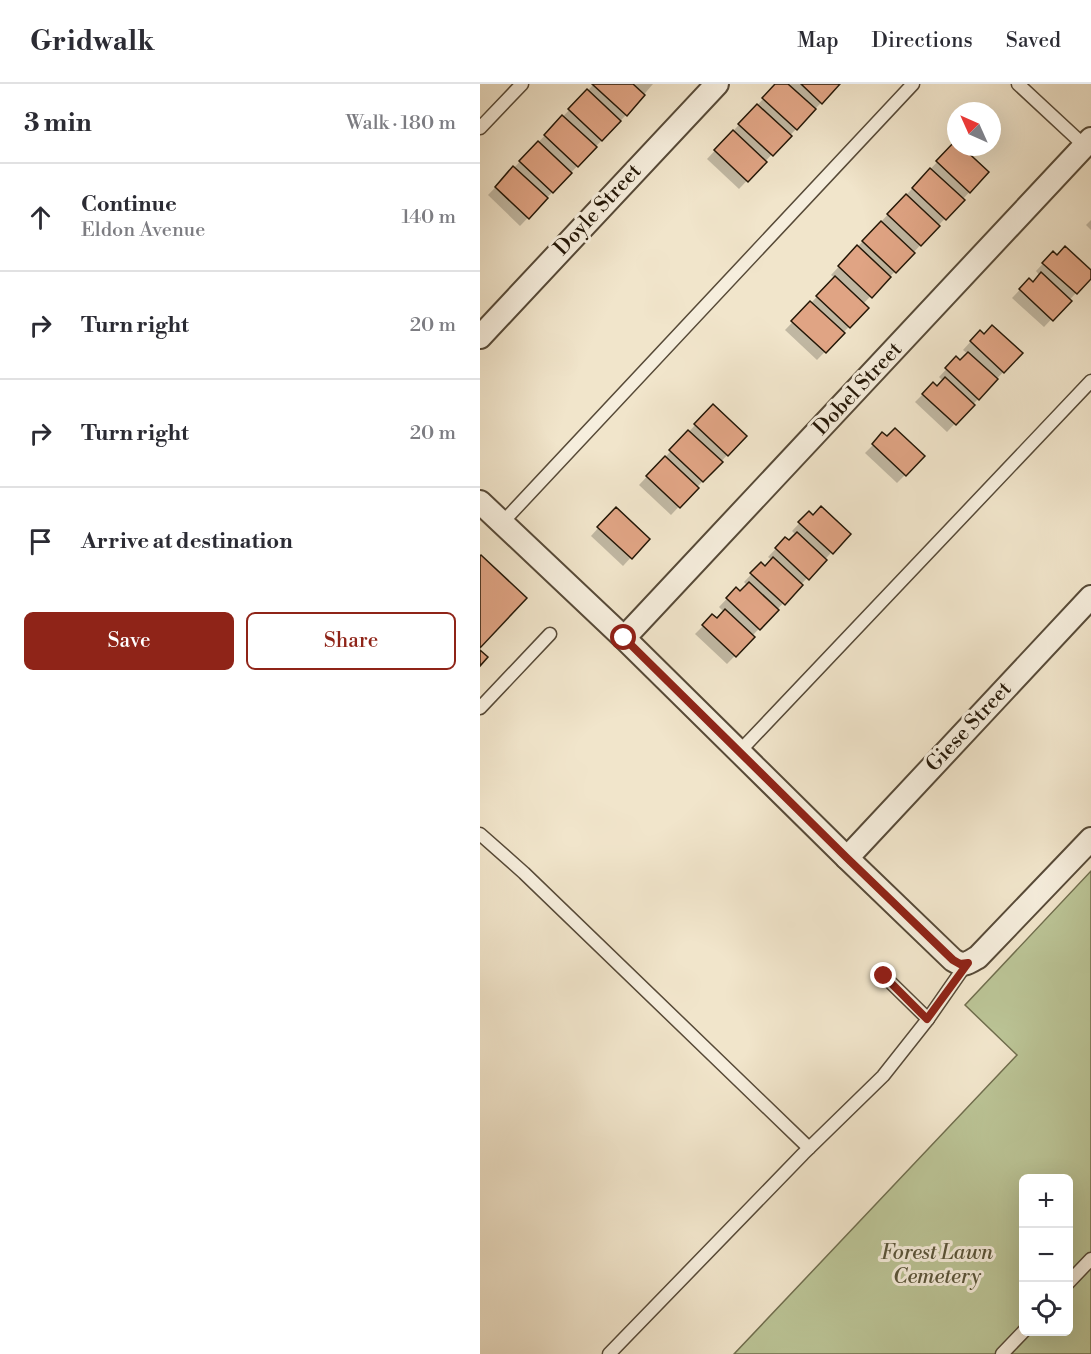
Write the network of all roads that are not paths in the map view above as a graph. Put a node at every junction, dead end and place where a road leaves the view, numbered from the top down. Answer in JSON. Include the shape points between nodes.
{"nodes":[{"id":1,"x":522,"y":84,"type":"edge"},
{"id":2,"x":717,"y":84,"type":"edge"},
{"id":3,"x":913,"y":84,"type":"edge"},
{"id":4,"x":1018,"y":84,"type":"edge"},
{"id":5,"x":480,"y":128,"type":"edge"},
{"id":6,"x":1089,"y":146,"type":"edge"},
{"id":7,"x":480,"y":337,"type":"edge"},
{"id":8,"x":1091,"y":381,"type":"edge"},
{"id":9,"x":480,"y":502,"type":"edge"},
{"id":10,"x":502,"y":523,"type":"junction"},
{"id":11,"x":1091,"y":597,"type":"edge"},
{"id":12,"x":550,"y":634,"type":"dead end"},
{"id":13,"x":624,"y":638,"type":"junction"},
{"id":14,"x":480,"y":708,"type":"edge"},
{"id":15,"x":740,"y":752,"type":"junction"},
{"id":16,"x":480,"y":834,"type":"edge"},
{"id":17,"x":1091,"y":839,"type":"edge"},
{"id":18,"x":847,"y":858,"type":"junction"},
{"id":19,"x":960,"y":962,"type":"junction"},
{"id":20,"x":884,"y":976,"type":"dead end"},
{"id":21,"x":927,"y":1019,"type":"junction"},
{"id":22,"x":809,"y":1148,"type":"junction"},
{"id":23,"x":1091,"y":1259,"type":"edge"},
{"id":24,"x":1069,"y":1282,"type":"edge"},
{"id":25,"x":1019,"y":1335,"type":"edge"},
{"id":26,"x":609,"y":1354,"type":"edge"},
{"id":27,"x":1002,"y":1354,"type":"edge"}],
"edges":[{"from":1,"to":5,"type":"lane"},
{"from":2,"to":7,"type":"street","name":"Doyle Street"},
{"from":3,"to":10,"type":"lane"},
{"from":4,"to":6,"type":"lane"},
{"from":6,"to":13,"type":"street","name":"Dobel Street"},
{"from":8,"to":15,"type":"lane"},
{"from":9,"to":10,"type":"street"},
{"from":10,"to":13,"type":"street"},
{"from":11,"to":18,"type":"street","name":"Giese Street"},
{"from":12,"to":14,"type":"lane"},
{"from":13,"to":15,"type":"street"},
{"from":15,"to":18,"type":"street"},
{"from":16,"to":22,"type":"lane"},
{"from":17,"to":19,"type":"street","via":[[978,957]]},
{"from":18,"to":19,"type":"street"},
{"from":19,"to":21,"type":"lane"},
{"from":20,"to":21,"type":"lane"},
{"from":21,"to":22,"type":"lane","via":[[883,1076]]},
{"from":22,"to":26,"type":"lane"},
{"from":23,"to":24,"type":"lane"},
{"from":25,"to":27,"type":"lane"}]}
